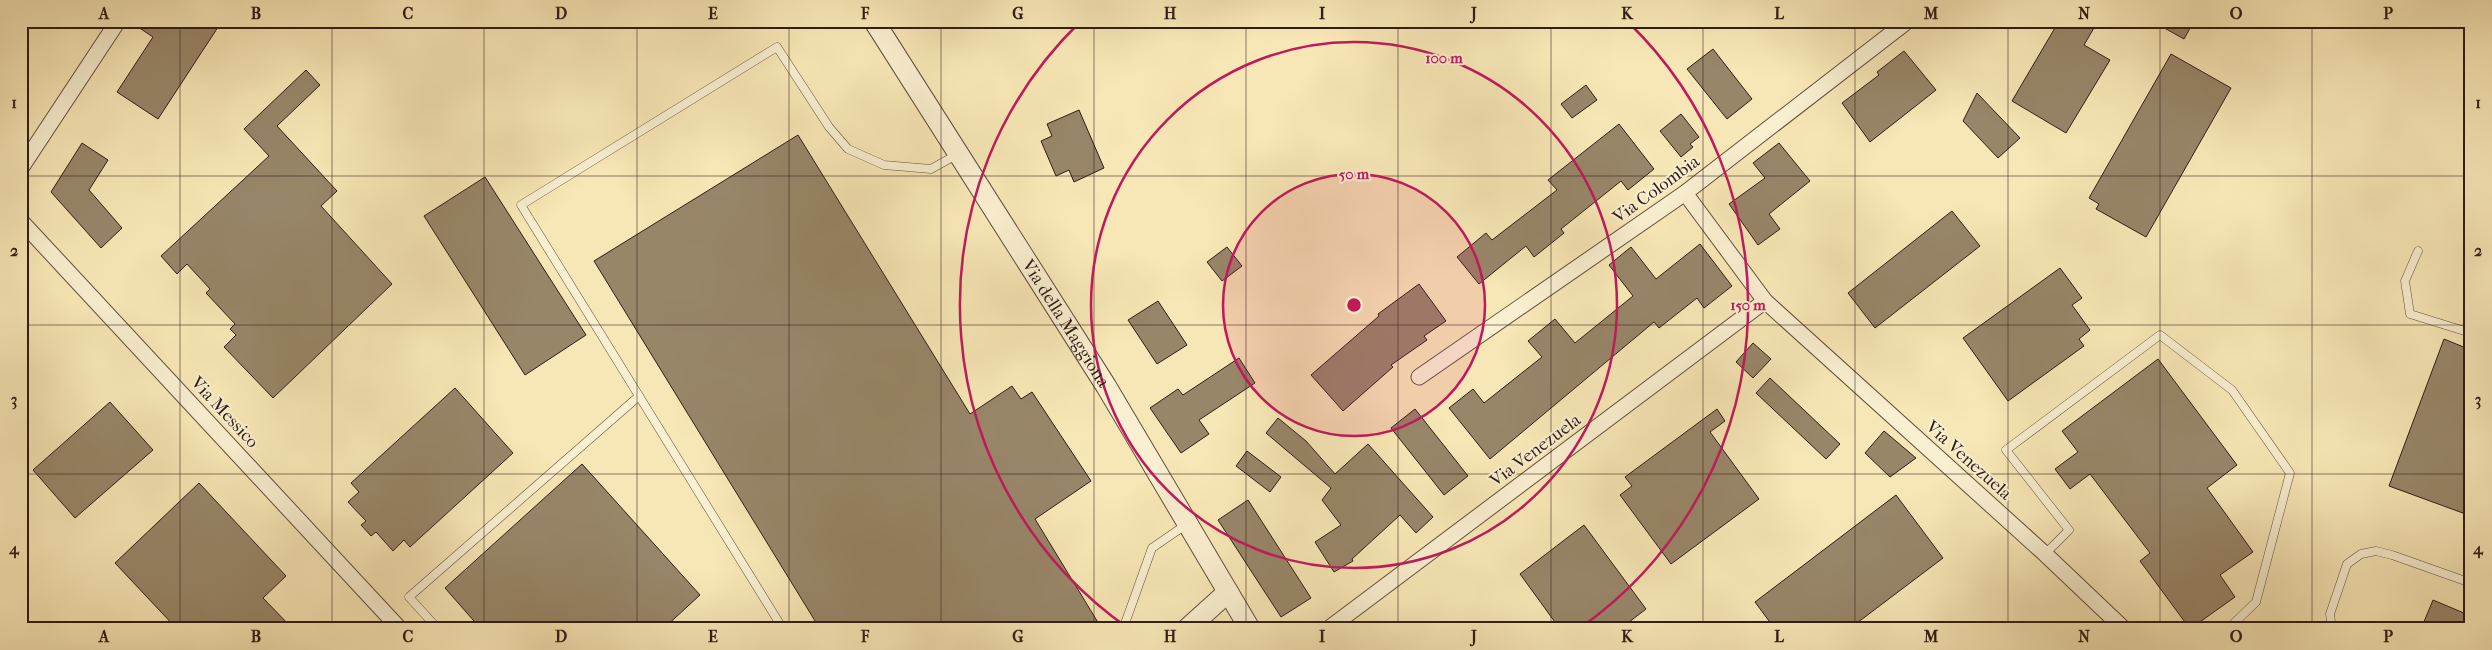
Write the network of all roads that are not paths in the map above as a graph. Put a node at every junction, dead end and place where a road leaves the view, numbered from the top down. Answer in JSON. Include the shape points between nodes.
{"nodes":[{"id":1,"x":118,"y":21,"type":"edge"},
{"id":2,"x":874,"y":21,"type":"edge"},
{"id":3,"x":1903,"y":21,"type":"edge"},
{"id":4,"x":958,"y":154,"type":"junction"},
{"id":5,"x":21,"y":168,"type":"edge"},
{"id":6,"x":1685,"y":193,"type":"junction"},
{"id":7,"x":21,"y":221,"type":"edge"},
{"id":8,"x":2418,"y":251,"type":"dead end"},
{"id":9,"x":1765,"y":301,"type":"junction"},
{"id":10,"x":2471,"y":333,"type":"edge"},
{"id":11,"x":1419,"y":378,"type":"dead end"},
{"id":12,"x":639,"y":396,"type":"junction"},
{"id":13,"x":1188,"y":524,"type":"junction"},
{"id":14,"x":2045,"y":554,"type":"junction"},
{"id":15,"x":2471,"y":583,"type":"edge"},
{"id":16,"x":1228,"y":592,"type":"junction"},
{"id":17,"x":400,"y":629,"type":"edge"},
{"id":18,"x":438,"y":629,"type":"edge"},
{"id":19,"x":783,"y":629,"type":"edge"},
{"id":20,"x":1123,"y":629,"type":"edge"},
{"id":21,"x":1187,"y":629,"type":"edge"},
{"id":22,"x":1250,"y":629,"type":"edge"},
{"id":23,"x":1328,"y":629,"type":"edge"},
{"id":24,"x":2124,"y":629,"type":"edge"},
{"id":25,"x":2228,"y":629,"type":"edge"},
{"id":26,"x":2332,"y":629,"type":"edge"}],
"edges":[{"from":1,"to":5,"type":"street"},
{"from":2,"to":4,"type":"street","name":"Via della Maggiona"},
{"from":3,"to":6,"type":"street","name":"Via Colombia","via":[[1905,23]]},
{"from":4,"to":12,"type":"lane","via":[[931,169],[884,165],[848,149],[829,127],[777,47],[521,206]]},
{"from":4,"to":13,"type":"street","name":"Via della Maggiona","via":[[1106,386]]},
{"from":6,"to":9,"type":"street","name":"Via Venezuela"},
{"from":6,"to":11,"type":"street","name":"Via Colombia"},
{"from":7,"to":17,"type":"street","name":"Via Messico"},
{"from":8,"to":10,"type":"lane","via":[[2405,281],[2410,314]]},
{"from":9,"to":14,"type":"street","name":"Via Venezuela"},
{"from":9,"to":23,"type":"street","name":"Via Venezuela"},
{"from":12,"to":18,"type":"lane","via":[[409,597]]},
{"from":12,"to":19,"type":"lane"},
{"from":13,"to":16,"type":"street","name":"Via della Maggiona"},
{"from":13,"to":20,"type":"lane","via":[[1152,548]]},
{"from":14,"to":24,"type":"street","name":"Via Venezuela"},
{"from":14,"to":25,"type":"lane","via":[[2068,530],[2006,450],[2160,335],[2232,390],[2290,473],[2256,602]]},
{"from":15,"to":26,"type":"lane","via":[[2392,555],[2376,551],[2360,554],[2347,564],[2330,614]]},
{"from":16,"to":21,"type":"street"},
{"from":16,"to":22,"type":"street","name":"Via della Maggiona"}]}
